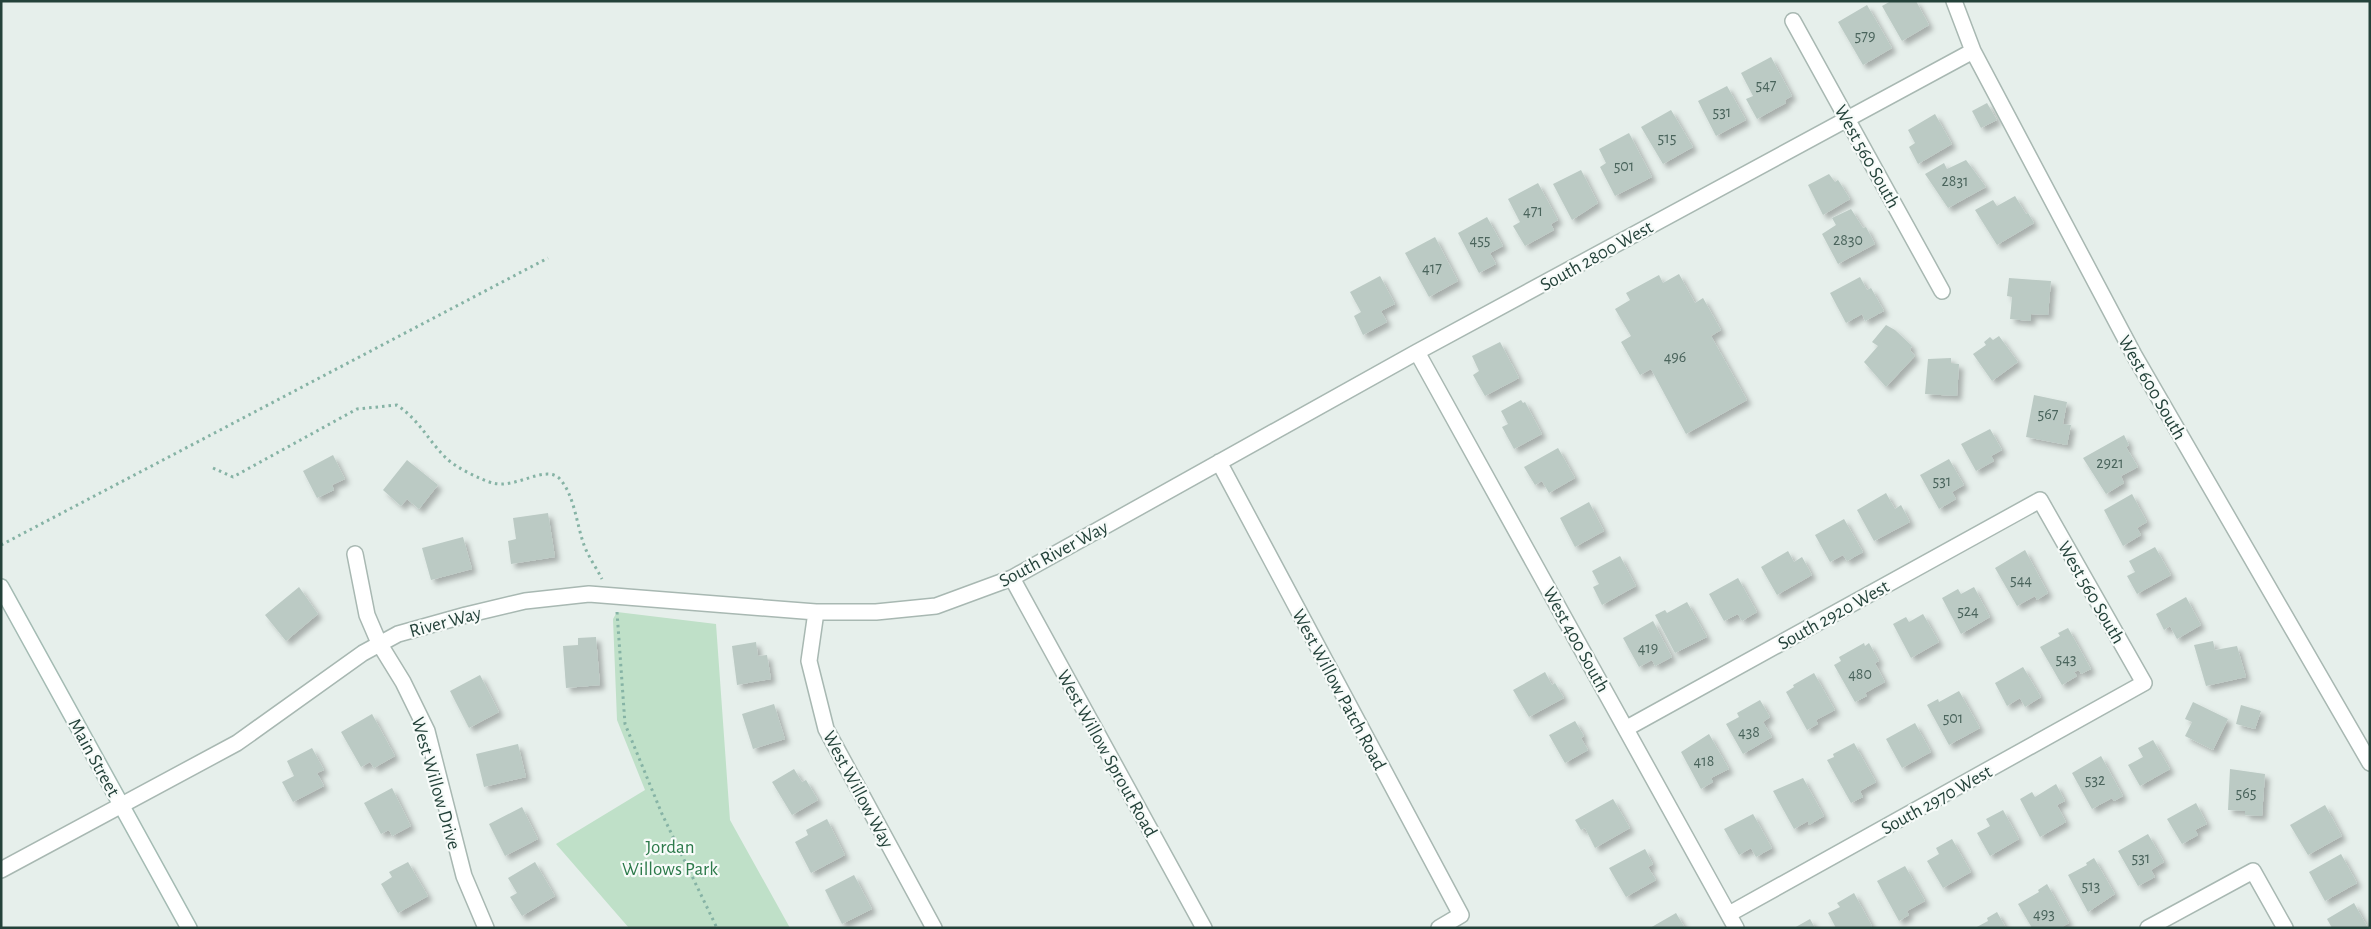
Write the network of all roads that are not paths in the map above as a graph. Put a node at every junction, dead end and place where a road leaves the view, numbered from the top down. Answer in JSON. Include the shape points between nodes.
{"nodes":[{"id":1,"x":1954,"y":1,"type":"edge"},
{"id":2,"x":1793,"y":21,"type":"dead end"},
{"id":3,"x":1973,"y":51,"type":"junction"},
{"id":4,"x":1847,"y":118,"type":"junction"},
{"id":5,"x":1942,"y":291,"type":"dead end"},
{"id":6,"x":1417,"y":352,"type":"junction"},
{"id":7,"x":1219,"y":462,"type":"junction"},
{"id":8,"x":2040,"y":500,"type":"joint"},
{"id":9,"x":355,"y":554,"type":"dead end"},
{"id":10,"x":1012,"y":578,"type":"junction"},
{"id":11,"x":1,"y":587,"type":"edge"},
{"id":12,"x":816,"y":612,"type":"junction"},
{"id":13,"x":379,"y":643,"type":"junction"},
{"id":14,"x":2144,"y":683,"type":"joint"},
{"id":15,"x":1627,"y":728,"type":"junction"},
{"id":16,"x":2370,"y":763,"type":"edge"},
{"id":17,"x":122,"y":805,"type":"junction"},
{"id":18,"x":1,"y":870,"type":"edge"},
{"id":19,"x":1729,"y":914,"type":"junction"},
{"id":20,"x":189,"y":928,"type":"edge"},
{"id":21,"x":486,"y":928,"type":"edge"},
{"id":22,"x":934,"y":928,"type":"edge"},
{"id":23,"x":1204,"y":928,"type":"edge"},
{"id":24,"x":1439,"y":928,"type":"edge"},
{"id":25,"x":1736,"y":928,"type":"edge"},
{"id":26,"x":2148,"y":928,"type":"edge"},
{"id":27,"x":2285,"y":928,"type":"edge"}],
"edges":[{"from":1,"to":3,"type":"street","name":"West 600 South"},
{"from":2,"to":4,"type":"street","name":"West 560 South"},
{"from":3,"to":4,"type":"street","name":"South 2800 West"},
{"from":3,"to":16,"type":"street","name":"West 600 South","via":[[2134,355]]},
{"from":4,"to":5,"type":"street","name":"West 560 South"},
{"from":4,"to":6,"type":"street","name":"South 2800 West"},
{"from":6,"to":7,"type":"street","name":"South 2800 West"},
{"from":6,"to":15,"type":"street","name":"West 400 South"},
{"from":7,"to":10,"type":"street","name":"South River Way"},
{"from":7,"to":24,"type":"street","name":"West Willow Patch Road","via":[[1461,915]]},
{"from":8,"to":14,"type":"street","name":"West 560 South"},
{"from":8,"to":15,"type":"street","name":"South 2920 West"},
{"from":9,"to":13,"type":"street","name":"West Willow Drive","via":[[367,615]]},
{"from":10,"to":12,"type":"street","name":"South River Way","via":[[936,606],[876,612]]},
{"from":10,"to":23,"type":"street","name":"West Willow Sprout Road"},
{"from":11,"to":17,"type":"street","name":"Main Street"},
{"from":12,"to":13,"type":"street","name":"River Way","via":[[589,594],[525,601],[466,614],[398,634]]},
{"from":12,"to":22,"type":"street","name":"West Willow Way","via":[[809,661],[826,729]]},
{"from":13,"to":17,"type":"street","name":"River Way","via":[[237,743]]},
{"from":13,"to":21,"type":"street","name":"West Willow Drive","via":[[427,731],[464,876]]},
{"from":14,"to":19,"type":"street","name":"South 2970 West"},
{"from":15,"to":19,"type":"street","name":"West 400 South"},
{"from":17,"to":18,"type":"street","name":"River Way"},
{"from":17,"to":20,"type":"street","name":"Main Street"},
{"from":19,"to":25,"type":"street","name":"West 400 South"},
{"from":26,"to":27,"type":"street","via":[[2253,870]]}]}
